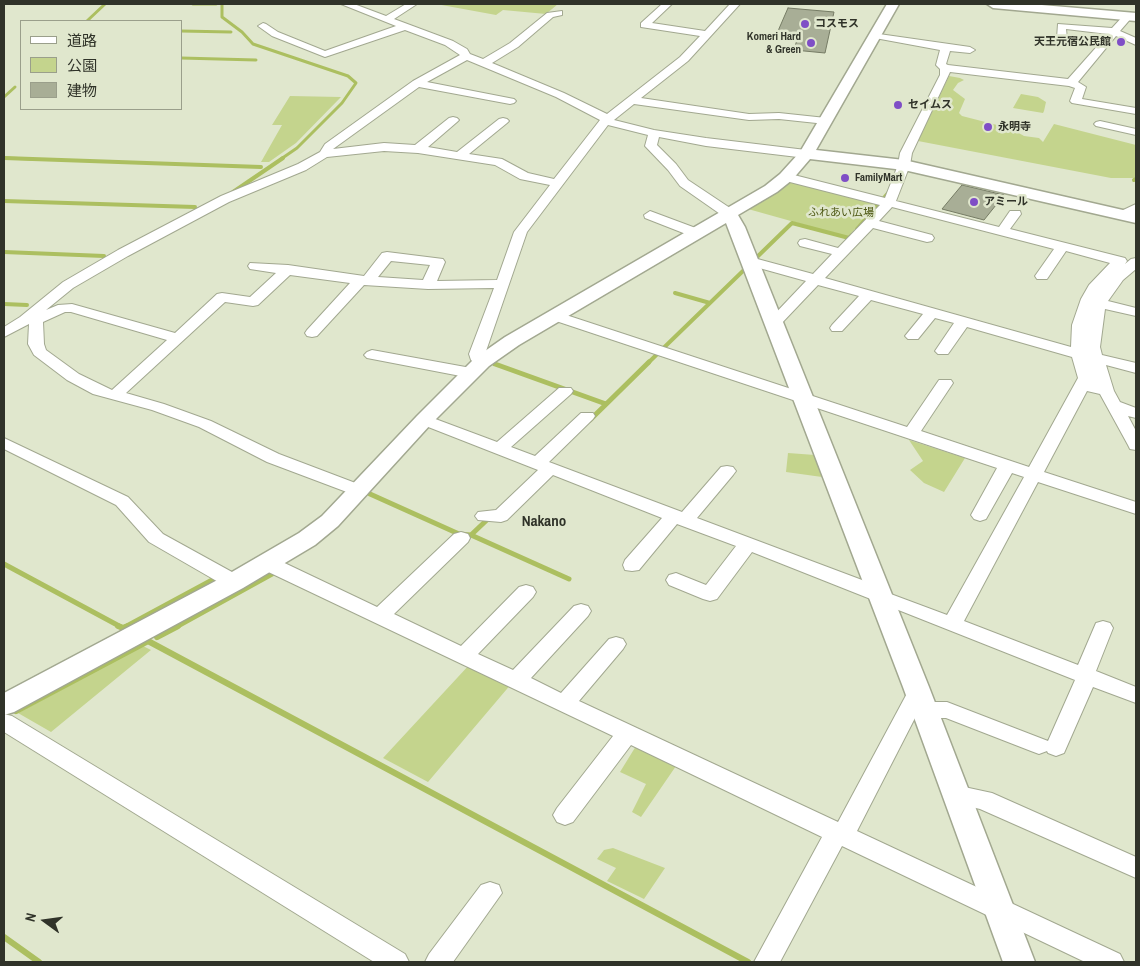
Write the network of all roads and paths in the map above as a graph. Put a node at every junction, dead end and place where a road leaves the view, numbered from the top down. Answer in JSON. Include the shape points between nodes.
{"nodes":[{"id":1,"x":346,"y":4,"type":"edge"},
{"id":2,"x":412,"y":4,"type":"edge"},
{"id":3,"x":667,"y":4,"type":"edge"},
{"id":4,"x":735,"y":4,"type":"edge"},
{"id":5,"x":892,"y":4,"type":"edge"},
{"id":6,"x":993,"y":4,"type":"edge"},
{"id":7,"x":559,"y":13,"type":"dead end"},
{"id":8,"x":1132,"y":17,"type":"edge"},
{"id":9,"x":387,"y":18,"type":"junction"},
{"id":10,"x":263,"y":26,"type":"dead end"},
{"id":11,"x":407,"y":26,"type":"junction"},
{"id":12,"x":1118,"y":30,"type":"junction"},
{"id":13,"x":1136,"y":30,"type":"edge"},
{"id":14,"x":707,"y":34,"type":"junction"},
{"id":15,"x":875,"y":36,"type":"junction"},
{"id":16,"x":1062,"y":38,"type":"dead end"},
{"id":17,"x":1136,"y":42,"type":"edge"},
{"id":18,"x":946,"y":48,"type":"junction"},
{"id":19,"x":970,"y":50,"type":"dead end"},
{"id":20,"x":466,"y":56,"type":"junction"},
{"id":21,"x":484,"y":63,"type":"junction"},
{"id":22,"x":945,"y":68,"type":"junction"},
{"id":23,"x":417,"y":83,"type":"junction"},
{"id":24,"x":1072,"y":83,"type":"junction"},
{"id":25,"x":632,"y":100,"type":"junction"},
{"id":26,"x":510,"y":101,"type":"dead end"},
{"id":27,"x":1136,"y":111,"type":"edge"},
{"id":28,"x":453,"y":120,"type":"dead end"},
{"id":29,"x":606,"y":120,"type":"junction"},
{"id":30,"x":503,"y":121,"type":"dead end"},
{"id":31,"x":826,"y":121,"type":"junction"},
{"id":32,"x":1100,"y":124,"type":"dead end"},
{"id":33,"x":1136,"y":132,"type":"edge"},
{"id":34,"x":654,"y":133,"type":"junction"},
{"id":35,"x":418,"y":149,"type":"junction"},
{"id":36,"x":324,"y":154,"type":"junction"},
{"id":37,"x":806,"y":154,"type":"junction"},
{"id":38,"x":460,"y":155,"type":"junction"},
{"id":39,"x":904,"y":165,"type":"junction"},
{"id":40,"x":786,"y":177,"type":"junction"},
{"id":41,"x":557,"y":183,"type":"junction"},
{"id":42,"x":889,"y":203,"type":"junction"},
{"id":43,"x":728,"y":213,"type":"junction"},
{"id":44,"x":1015,"y":214,"type":"dead end"},
{"id":45,"x":1132,"y":214,"type":"edge"},
{"id":46,"x":650,"y":215,"type":"dead end"},
{"id":47,"x":870,"y":223,"type":"junction"},
{"id":48,"x":1002,"y":232,"type":"junction"},
{"id":49,"x":696,"y":233,"type":"junction"},
{"id":50,"x":927,"y":238,"type":"dead end"},
{"id":51,"x":805,"y":243,"type":"dead end"},
{"id":52,"x":1062,"y":247,"type":"junction"},
{"id":53,"x":1136,"y":252,"type":"edge"},
{"id":54,"x":842,"y":253,"type":"junction"},
{"id":55,"x":750,"y":261,"type":"junction"},
{"id":56,"x":1120,"y":261,"type":"junction"},
{"id":57,"x":1136,"y":262,"type":"edge"},
{"id":58,"x":255,"y":266,"type":"dead end"},
{"id":59,"x":288,"y":270,"type":"junction"},
{"id":60,"x":1042,"y":276,"type":"dead end"},
{"id":61,"x":817,"y":279,"type":"junction"},
{"id":62,"x":364,"y":281,"type":"junction"},
{"id":63,"x":502,"y":284,"type":"junction"},
{"id":64,"x":428,"y":285,"type":"junction"},
{"id":65,"x":868,"y":294,"type":"junction"},
{"id":66,"x":1100,"y":303,"type":"junction"},
{"id":67,"x":932,"y":312,"type":"junction"},
{"id":68,"x":1136,"y":312,"type":"edge"},
{"id":69,"x":555,"y":316,"type":"junction"},
{"id":70,"x":30,"y":320,"type":"junction"},
{"id":71,"x":963,"y":321,"type":"junction"},
{"id":72,"x":774,"y":323,"type":"junction"},
{"id":73,"x":837,"y":328,"type":"dead end"},
{"id":74,"x":4,"y":333,"type":"edge"},
{"id":75,"x":312,"y":333,"type":"dead end"},
{"id":76,"x":913,"y":336,"type":"dead end"},
{"id":77,"x":178,"y":338,"type":"junction"},
{"id":78,"x":943,"y":351,"type":"dead end"},
{"id":79,"x":372,"y":355,"type":"dead end"},
{"id":80,"x":1087,"y":355,"type":"junction"},
{"id":81,"x":476,"y":367,"type":"junction"},
{"id":82,"x":1136,"y":368,"type":"edge"},
{"id":83,"x":1086,"y":378,"type":"junction"},
{"id":84,"x":944,"y":383,"type":"dead end"},
{"id":85,"x":565,"y":391,"type":"dead end"},
{"id":86,"x":1106,"y":391,"type":"junction"},
{"id":87,"x":115,"y":396,"type":"junction"},
{"id":88,"x":803,"y":398,"type":"junction"},
{"id":89,"x":1115,"y":406,"type":"junction"},
{"id":90,"x":1136,"y":413,"type":"edge"},
{"id":91,"x":587,"y":416,"type":"dead end"},
{"id":92,"x":424,"y":420,"type":"junction"},
{"id":93,"x":912,"y":434,"type":"junction"},
{"id":94,"x":4,"y":443,"type":"edge"},
{"id":95,"x":1136,"y":445,"type":"edge"},
{"id":96,"x":500,"y":448,"type":"junction"},
{"id":97,"x":544,"y":466,"type":"junction"},
{"id":98,"x":1007,"y":466,"type":"junction"},
{"id":99,"x":727,"y":471,"type":"dead end"},
{"id":100,"x":1033,"y":474,"type":"junction"},
{"id":101,"x":360,"y":490,"type":"junction"},
{"id":102,"x":1136,"y":508,"type":"edge"},
{"id":103,"x":980,"y":515,"type":"dead end"},
{"id":104,"x":484,"y":516,"type":"dead end"},
{"id":105,"x":680,"y":518,"type":"junction"},
{"id":106,"x":461,"y":538,"type":"dead end"},
{"id":107,"x":748,"y":544,"type":"junction"},
{"id":108,"x":267,"y":563,"type":"junction"},
{"id":109,"x":632,"y":566,"type":"dead end"},
{"id":110,"x":676,"y":580,"type":"dead end"},
{"id":111,"x":234,"y":582,"type":"junction"},
{"id":112,"x":526,"y":592,"type":"dead end"},
{"id":113,"x":879,"y":595,"type":"junction"},
{"id":114,"x":580,"y":611,"type":"dead end"},
{"id":115,"x":380,"y":616,"type":"junction"},
{"id":116,"x":953,"y":623,"type":"junction"},
{"id":117,"x":1103,"y":628,"type":"dead end"},
{"id":118,"x":616,"y":644,"type":"dead end"},
{"id":119,"x":463,"y":656,"type":"junction"},
{"id":120,"x":1086,"y":675,"type":"junction"},
{"id":121,"x":516,"y":681,"type":"junction"},
{"id":122,"x":1136,"y":695,"type":"edge"},
{"id":123,"x":921,"y":701,"type":"junction"},
{"id":124,"x":564,"y":704,"type":"junction"},
{"id":125,"x":4,"y":705,"type":"edge"},
{"id":126,"x":4,"y":722,"type":"edge"},
{"id":127,"x":628,"y":732,"type":"junction"},
{"id":128,"x":955,"y":794,"type":"junction"},
{"id":129,"x":564,"y":815,"type":"dead end"},
{"id":130,"x":840,"y":834,"type":"junction"},
{"id":131,"x":1136,"y":868,"type":"edge"},
{"id":132,"x":490,"y":893,"type":"dead end"},
{"id":133,"x":998,"y":909,"type":"junction"},
{"id":134,"x":396,"y":962,"type":"edge"},
{"id":135,"x":438,"y":962,"type":"edge"},
{"id":136,"x":767,"y":962,"type":"edge"},
{"id":137,"x":1019,"y":962,"type":"edge"},
{"id":138,"x":1111,"y":962,"type":"edge"}],
"edges":[{"from":1,"to":9,"type":"street"},
{"from":2,"to":9,"type":"street"},
{"from":3,"to":14,"type":"street","via":[[644,25]]},
{"from":4,"to":14,"type":"street"},
{"from":5,"to":15,"type":"street"},
{"from":6,"to":8,"type":"street"},
{"from":7,"to":21,"type":"street","via":[[550,15],[514,45]]},
{"from":8,"to":12,"type":"street"},
{"from":9,"to":11,"type":"street"},
{"from":10,"to":11,"type":"street","via":[[325,54]]},
{"from":11,"to":20,"type":"street","via":[[449,43],[464,51]]},
{"from":12,"to":13,"type":"street"},
{"from":12,"to":16,"type":"street","via":[[1061,26]]},
{"from":12,"to":17,"type":"street"},
{"from":12,"to":24,"type":"street"},
{"from":14,"to":25,"type":"street","via":[[684,59]]},
{"from":15,"to":18,"type":"street"},
{"from":15,"to":31,"type":"street"},
{"from":18,"to":19,"type":"street"},
{"from":18,"to":22,"type":"street","via":[[941,65]]},
{"from":20,"to":21,"type":"street"},
{"from":20,"to":23,"type":"street"},
{"from":21,"to":29,"type":"street","via":[[560,94]]},
{"from":22,"to":24,"type":"street"},
{"from":22,"to":39,"type":"street","via":[[945,74],[906,153]]},
{"from":23,"to":26,"type":"street"},
{"from":23,"to":36,"type":"street","via":[[330,146]]},
{"from":24,"to":27,"type":"street","via":[[1081,87],[1076,101]]},
{"from":25,"to":29,"type":"street"},
{"from":25,"to":31,"type":"street","via":[[749,117],[779,116]]},
{"from":28,"to":35,"type":"street"},
{"from":29,"to":34,"type":"street"},
{"from":29,"to":41,"type":"street"},
{"from":30,"to":38,"type":"street"},
{"from":31,"to":37,"type":"street"},
{"from":32,"to":33,"type":"street"},
{"from":34,"to":37,"type":"street"},
{"from":34,"to":43,"type":"street","via":[[651,146],[684,183]]},
{"from":35,"to":36,"type":"street","via":[[384,147]]},
{"from":35,"to":38,"type":"street"},
{"from":36,"to":70,"type":"street","via":[[289,173],[225,199],[123,253],[68,285]]},
{"from":37,"to":39,"type":"street"},
{"from":37,"to":40,"type":"street"},
{"from":38,"to":41,"type":"street","via":[[498,162],[524,176]]},
{"from":39,"to":42,"type":"street"},
{"from":39,"to":45,"type":"street"},
{"from":40,"to":42,"type":"street"},
{"from":40,"to":43,"type":"street"},
{"from":41,"to":63,"type":"street","via":[[522,232]]},
{"from":42,"to":47,"type":"street"},
{"from":42,"to":48,"type":"street"},
{"from":43,"to":49,"type":"street"},
{"from":43,"to":55,"type":"street"},
{"from":44,"to":48,"type":"street"},
{"from":46,"to":49,"type":"street"},
{"from":47,"to":50,"type":"street"},
{"from":47,"to":54,"type":"street"},
{"from":48,"to":52,"type":"street"},
{"from":49,"to":69,"type":"street"},
{"from":51,"to":54,"type":"street"},
{"from":52,"to":56,"type":"street"},
{"from":52,"to":60,"type":"street"},
{"from":53,"to":56,"type":"street"},
{"from":54,"to":61,"type":"street"},
{"from":55,"to":61,"type":"street"},
{"from":55,"to":72,"type":"street"},
{"from":56,"to":80,"type":"street","via":[[1102,277],[1088,299],[1079,325]]},
{"from":57,"to":66,"type":"street","via":[[1118,277]]},
{"from":58,"to":59,"type":"street"},
{"from":59,"to":62,"type":"street"},
{"from":59,"to":77,"type":"street","via":[[253,302],[222,297]]},
{"from":61,"to":65,"type":"street"},
{"from":61,"to":72,"type":"street"},
{"from":62,"to":64,"type":"street"},
{"from":62,"to":64,"type":"street","via":[[387,256],[438,262]]},
{"from":62,"to":75,"type":"street"},
{"from":63,"to":64,"type":"street"},
{"from":63,"to":81,"type":"street","via":[[477,354]]},
{"from":65,"to":67,"type":"street"},
{"from":65,"to":73,"type":"street"},
{"from":66,"to":68,"type":"street"},
{"from":66,"to":80,"type":"street","via":[[1092,347]]},
{"from":67,"to":71,"type":"street"},
{"from":67,"to":76,"type":"street"},
{"from":69,"to":81,"type":"street"},
{"from":69,"to":88,"type":"street"},
{"from":70,"to":74,"type":"street"},
{"from":70,"to":77,"type":"street","via":[[72,308]]},
{"from":70,"to":87,"type":"street","via":[[39,352],[73,378]]},
{"from":71,"to":78,"type":"street"},
{"from":71,"to":80,"type":"street"},
{"from":72,"to":88,"type":"street"},
{"from":77,"to":87,"type":"street"},
{"from":79,"to":81,"type":"street"},
{"from":80,"to":82,"type":"street"},
{"from":80,"to":83,"type":"street"},
{"from":80,"to":86,"type":"street"},
{"from":81,"to":92,"type":"street"},
{"from":83,"to":86,"type":"street","via":[[1092,387]]},
{"from":83,"to":100,"type":"street"},
{"from":84,"to":93,"type":"street"},
{"from":85,"to":96,"type":"street"},
{"from":86,"to":89,"type":"street"},
{"from":87,"to":101,"type":"street","via":[[205,424],[273,458]]},
{"from":88,"to":93,"type":"street"},
{"from":88,"to":113,"type":"street"},
{"from":89,"to":90,"type":"street"},
{"from":89,"to":95,"type":"street"},
{"from":91,"to":97,"type":"street"},
{"from":92,"to":96,"type":"street"},
{"from":92,"to":101,"type":"street"},
{"from":93,"to":98,"type":"street"},
{"from":94,"to":111,"type":"street","via":[[122,501],[156,538]]},
{"from":96,"to":97,"type":"street"},
{"from":97,"to":104,"type":"street","via":[[501,516]]},
{"from":97,"to":105,"type":"street"},
{"from":98,"to":100,"type":"street"},
{"from":98,"to":103,"type":"street"},
{"from":99,"to":105,"type":"street"},
{"from":100,"to":102,"type":"street"},
{"from":100,"to":116,"type":"street"},
{"from":101,"to":108,"type":"street","via":[[315,533]]},
{"from":105,"to":107,"type":"street"},
{"from":105,"to":109,"type":"street"},
{"from":106,"to":115,"type":"street"},
{"from":107,"to":110,"type":"street","via":[[710,594]]},
{"from":107,"to":113,"type":"street"},
{"from":108,"to":111,"type":"street"},
{"from":108,"to":115,"type":"street"},
{"from":111,"to":125,"type":"street"},
{"from":112,"to":119,"type":"street"},
{"from":113,"to":116,"type":"street"},
{"from":113,"to":123,"type":"street"},
{"from":114,"to":121,"type":"street"},
{"from":115,"to":119,"type":"street"},
{"from":116,"to":120,"type":"street"},
{"from":117,"to":120,"type":"street"},
{"from":118,"to":124,"type":"street"},
{"from":119,"to":121,"type":"street"},
{"from":120,"to":122,"type":"street"},
{"from":120,"to":123,"type":"street","via":[[1047,746]]},
{"from":121,"to":124,"type":"street"},
{"from":123,"to":128,"type":"street"},
{"from":123,"to":130,"type":"street"},
{"from":124,"to":127,"type":"street"},
{"from":126,"to":134,"type":"street"},
{"from":127,"to":129,"type":"street"},
{"from":127,"to":130,"type":"street"},
{"from":128,"to":131,"type":"street","via":[[984,800]]},
{"from":128,"to":133,"type":"street"},
{"from":130,"to":133,"type":"street"},
{"from":130,"to":136,"type":"street"},
{"from":132,"to":135,"type":"street"},
{"from":133,"to":137,"type":"street"},
{"from":133,"to":138,"type":"street"}]}
